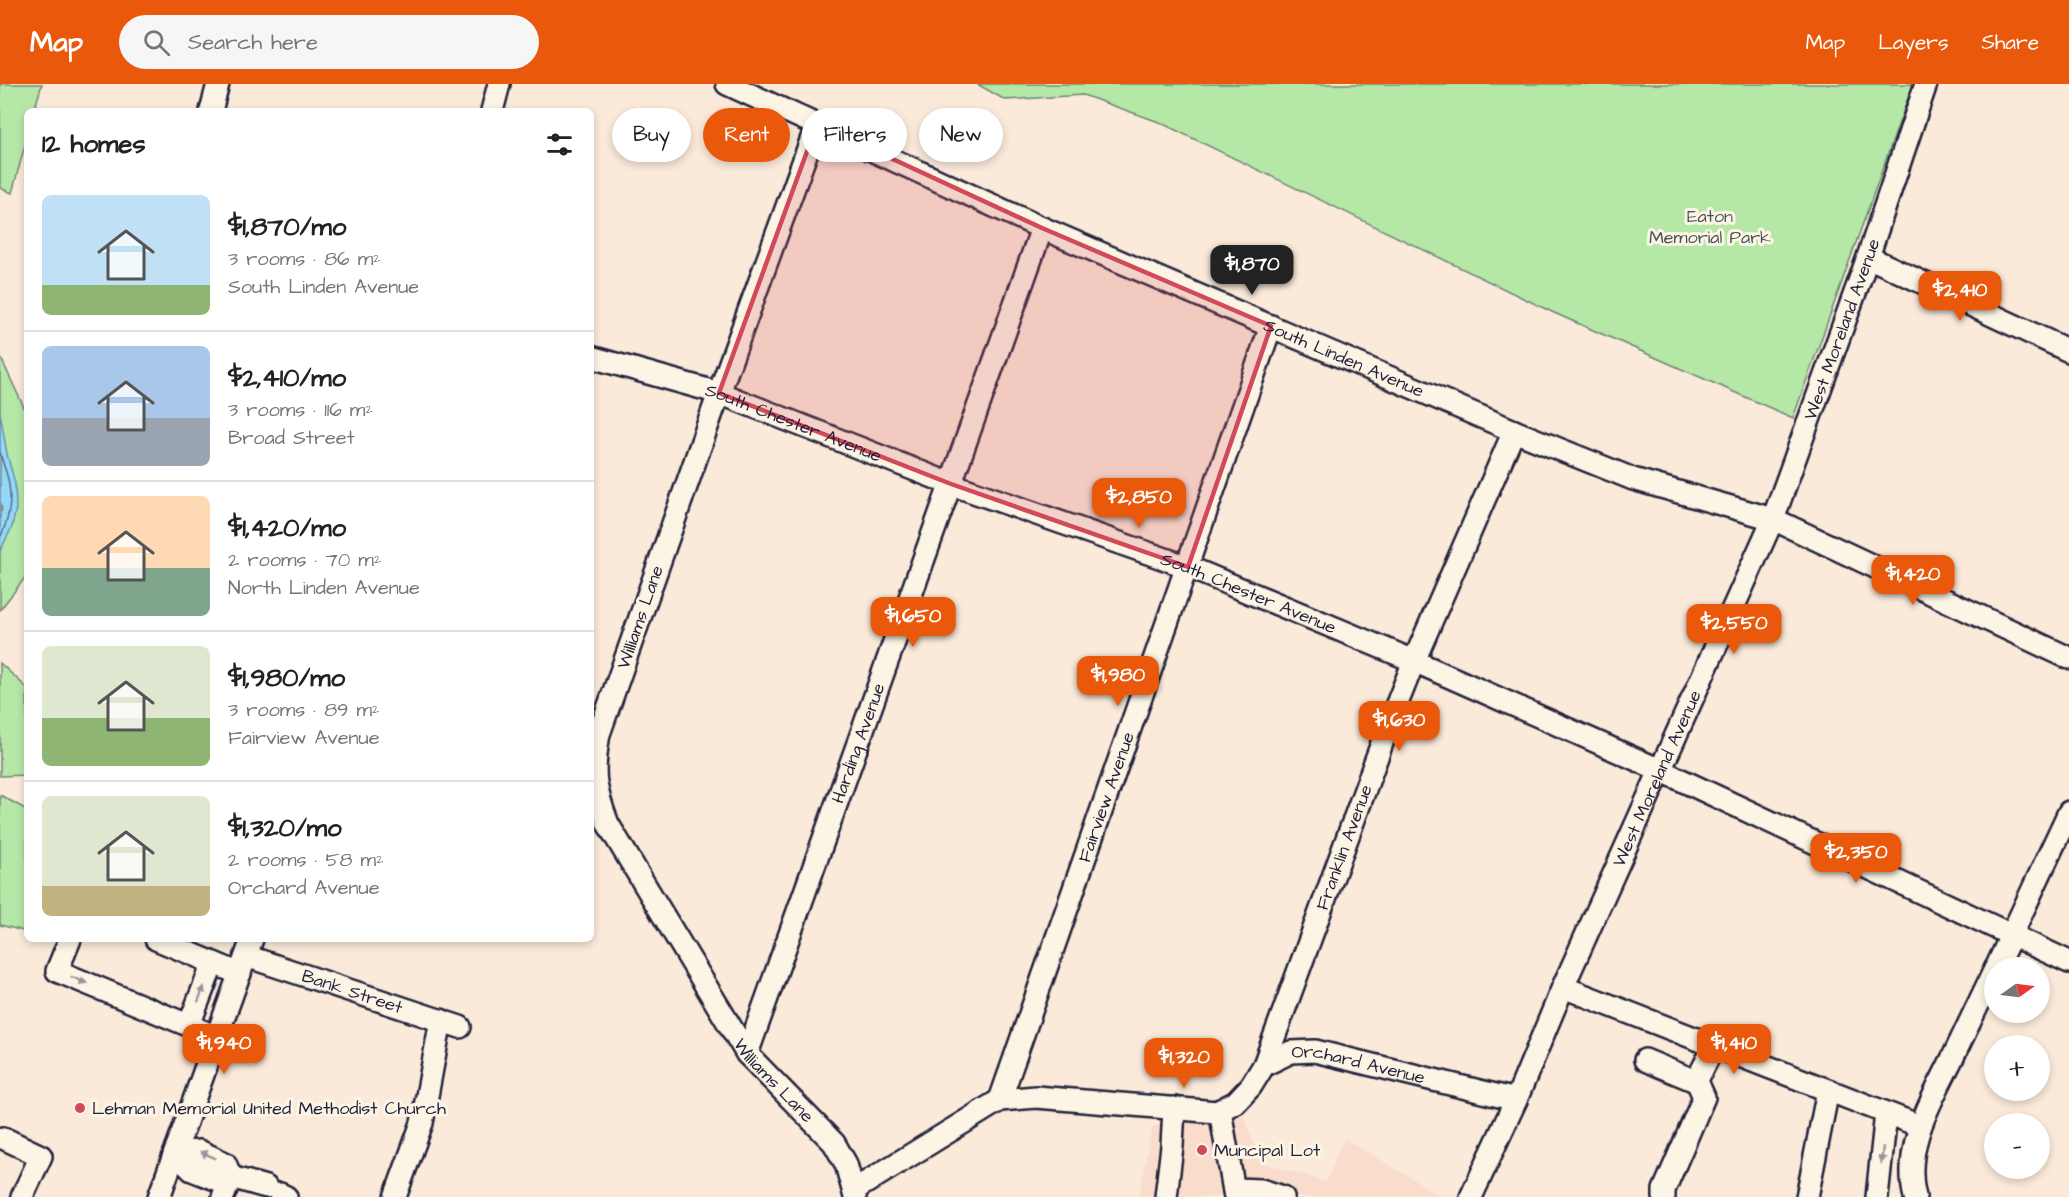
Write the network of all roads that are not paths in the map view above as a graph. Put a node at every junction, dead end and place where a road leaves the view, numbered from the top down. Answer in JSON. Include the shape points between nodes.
{"nodes":[{"id":1,"x":218,"y":84,"type":"edge"},
{"id":2,"x":499,"y":84,"type":"edge"},
{"id":3,"x":727,"y":84,"type":"edge"},
{"id":4,"x":1926,"y":84,"type":"edge"},
{"id":5,"x":212,"y":108,"type":"edge"},
{"id":6,"x":493,"y":108,"type":"edge"},
{"id":7,"x":802,"y":117,"type":"edge"},
{"id":8,"x":803,"y":162,"type":"edge"},
{"id":9,"x":899,"y":162,"type":"edge"},
{"id":10,"x":1041,"y":228,"type":"junction"},
{"id":11,"x":1868,"y":257,"type":"junction"},
{"id":12,"x":1271,"y":326,"type":"junction"},
{"id":13,"x":2069,"y":351,"type":"edge"},
{"id":14,"x":594,"y":358,"type":"edge"},
{"id":15,"x":718,"y":393,"type":"junction"},
{"id":16,"x":1514,"y":431,"type":"junction"},
{"id":17,"x":951,"y":484,"type":"junction"},
{"id":18,"x":1773,"y":519,"type":"junction"},
{"id":19,"x":1188,"y":567,"type":"junction"},
{"id":20,"x":2069,"y":658,"type":"edge"},
{"id":21,"x":1414,"y":662,"type":"junction"},
{"id":22,"x":1660,"y":770,"type":"junction"},
{"id":23,"x":2069,"y":812,"type":"edge"},
{"id":24,"x":2011,"y":936,"type":"junction"},
{"id":25,"x":69,"y":942,"type":"edge"},
{"id":26,"x":163,"y":942,"type":"edge"},
{"id":27,"x":246,"y":956,"type":"edge"},
{"id":28,"x":2000,"y":957,"type":"edge"},
{"id":29,"x":2069,"y":962,"type":"edge"},
{"id":30,"x":213,"y":963,"type":"junction"},
{"id":31,"x":1563,"y":987,"type":"junction"},
{"id":32,"x":1984,"y":991,"type":"edge"},
{"id":33,"x":189,"y":1025,"type":"junction"},
{"id":34,"x":217,"y":1037,"type":"junction"},
{"id":35,"x":1714,"y":1046,"type":"junction"},
{"id":36,"x":747,"y":1054,"type":"junction"},
{"id":37,"x":1646,"y":1060,"type":"dead end"},
{"id":38,"x":1264,"y":1065,"type":"junction"},
{"id":39,"x":1696,"y":1079,"type":"junction"},
{"id":40,"x":1828,"y":1090,"type":"junction"},
{"id":41,"x":1000,"y":1100,"type":"junction"},
{"id":42,"x":1516,"y":1100,"type":"junction"},
{"id":43,"x":1174,"y":1108,"type":"junction"},
{"id":44,"x":1220,"y":1110,"type":"junction"},
{"id":45,"x":1886,"y":1113,"type":"junction"},
{"id":46,"x":1920,"y":1126,"type":"junction"},
{"id":47,"x":3,"y":1138,"type":"dead end"},
{"id":48,"x":175,"y":1153,"type":"junction"},
{"id":49,"x":227,"y":1187,"type":"edge"},
{"id":50,"x":277,"y":1193,"type":"edge"},
{"id":51,"x":854,"y":1193,"type":"edge"},
{"id":52,"x":1234,"y":1193,"type":"edge"},
{"id":53,"x":22,"y":1197,"type":"edge"},
{"id":54,"x":159,"y":1197,"type":"edge"},
{"id":55,"x":395,"y":1197,"type":"edge"},
{"id":56,"x":1166,"y":1197,"type":"edge"},
{"id":57,"x":1283,"y":1197,"type":"edge"},
{"id":58,"x":1471,"y":1197,"type":"edge"},
{"id":59,"x":1664,"y":1197,"type":"edge"},
{"id":60,"x":1807,"y":1197,"type":"edge"},
{"id":61,"x":1877,"y":1197,"type":"edge"},
{"id":62,"x":1915,"y":1197,"type":"edge"}],
"edges":[{"from":1,"to":5,"type":"street"},
{"from":2,"to":6,"type":"street"},
{"from":3,"to":7,"type":"street","name":"South Linden Avenue"},
{"from":4,"to":11,"type":"street","name":"West Moreland Avenue"},
{"from":8,"to":15,"type":"street","name":"Williams Lane"},
{"from":9,"to":10,"type":"street","name":"South Linden Avenue"},
{"from":10,"to":12,"type":"street","name":"South Linden Avenue"},
{"from":10,"to":17,"type":"street","name":"Harding Avenue"},
{"from":11,"to":13,"type":"street"},
{"from":11,"to":18,"type":"street","name":"West Moreland Avenue"},
{"from":12,"to":16,"type":"street","name":"South Linden Avenue"},
{"from":12,"to":19,"type":"street","name":"Fairview Avenue"},
{"from":14,"to":15,"type":"street","name":"South Chester Avenue"},
{"from":15,"to":17,"type":"street","name":"South Chester Avenue"},
{"from":15,"to":36,"type":"street","name":"Williams Lane","via":[[599,734],[594,765],[595,785],[608,824]]},
{"from":16,"to":18,"type":"street","name":"South Linden Avenue","via":[[1633,479]]},
{"from":16,"to":21,"type":"street","name":"Franklin Avenue"},
{"from":17,"to":19,"type":"street","name":"South Chester Avenue"},
{"from":17,"to":36,"type":"street","name":"Harding Avenue"},
{"from":18,"to":20,"type":"street","name":"South Linden Avenue"},
{"from":18,"to":22,"type":"street","name":"West Moreland Avenue"},
{"from":19,"to":21,"type":"street","name":"South Chester Avenue"},
{"from":19,"to":41,"type":"street","name":"Fairview Avenue"},
{"from":21,"to":22,"type":"street","name":"South Chester Avenue"},
{"from":21,"to":38,"type":"street","name":"Franklin Avenue"},
{"from":22,"to":24,"type":"street","name":"South Chester Avenue"},
{"from":22,"to":31,"type":"street","name":"West Moreland Avenue"},
{"from":23,"to":24,"type":"street"},
{"from":24,"to":28,"type":"street"},
{"from":24,"to":29,"type":"street","name":"South Chester Avenue"},
{"from":25,"to":33,"type":"street","one_way":true,"via":[[57,971]]},
{"from":26,"to":30,"type":"street","name":"Bank Street"},
{"from":27,"to":30,"type":"street","name":"Bank Street"},
{"from":27,"to":34,"type":"street"},
{"from":27,"to":55,"type":"street","name":"Bank Street","via":[[450,1023],[422,1123]]},
{"from":33,"to":30,"type":"street","one_way":true},
{"from":31,"to":35,"type":"street"},
{"from":31,"to":42,"type":"street","name":"West Moreland Avenue"},
{"from":32,"to":46,"type":"street"},
{"from":33,"to":34,"type":"street"},
{"from":34,"to":48,"type":"street"},
{"from":35,"to":39,"type":"street"},
{"from":35,"to":40,"type":"street"},
{"from":36,"to":51,"type":"street","name":"Williams Lane","via":[[834,1143],[846,1164]]},
{"from":37,"to":39,"type":"street"},
{"from":38,"to":42,"type":"street","name":"Orchard Avenue","via":[[1291,1052],[1315,1051]]},
{"from":38,"to":44,"type":"street","name":"Orchard Avenue","via":[[1236,1102]]},
{"from":39,"to":59,"type":"street","via":[[1704,1097]]},
{"from":40,"to":45,"type":"street"},
{"from":40,"to":60,"type":"street"},
{"from":41,"to":43,"type":"street","via":[[1036,1097]]},
{"from":41,"to":51,"type":"street"},
{"from":42,"to":58,"type":"street","name":"West Moreland Avenue"},
{"from":43,"to":44,"type":"street"},
{"from":43,"to":56,"type":"street"},
{"from":44,"to":52,"type":"street"},
{"from":45,"to":46,"type":"street"},
{"from":45,"to":61,"type":"street","one_way":true},
{"from":46,"to":62,"type":"street","via":[[1912,1159]]},
{"from":47,"to":53,"type":"street","via":[[41,1156]]},
{"from":48,"to":49,"type":"street","via":[[199,1151],[225,1163]]},
{"from":48,"to":54,"type":"street"},
{"from":49,"to":50,"type":"street"},
{"from":52,"to":57,"type":"street","via":[[1261,1190]]}]}
